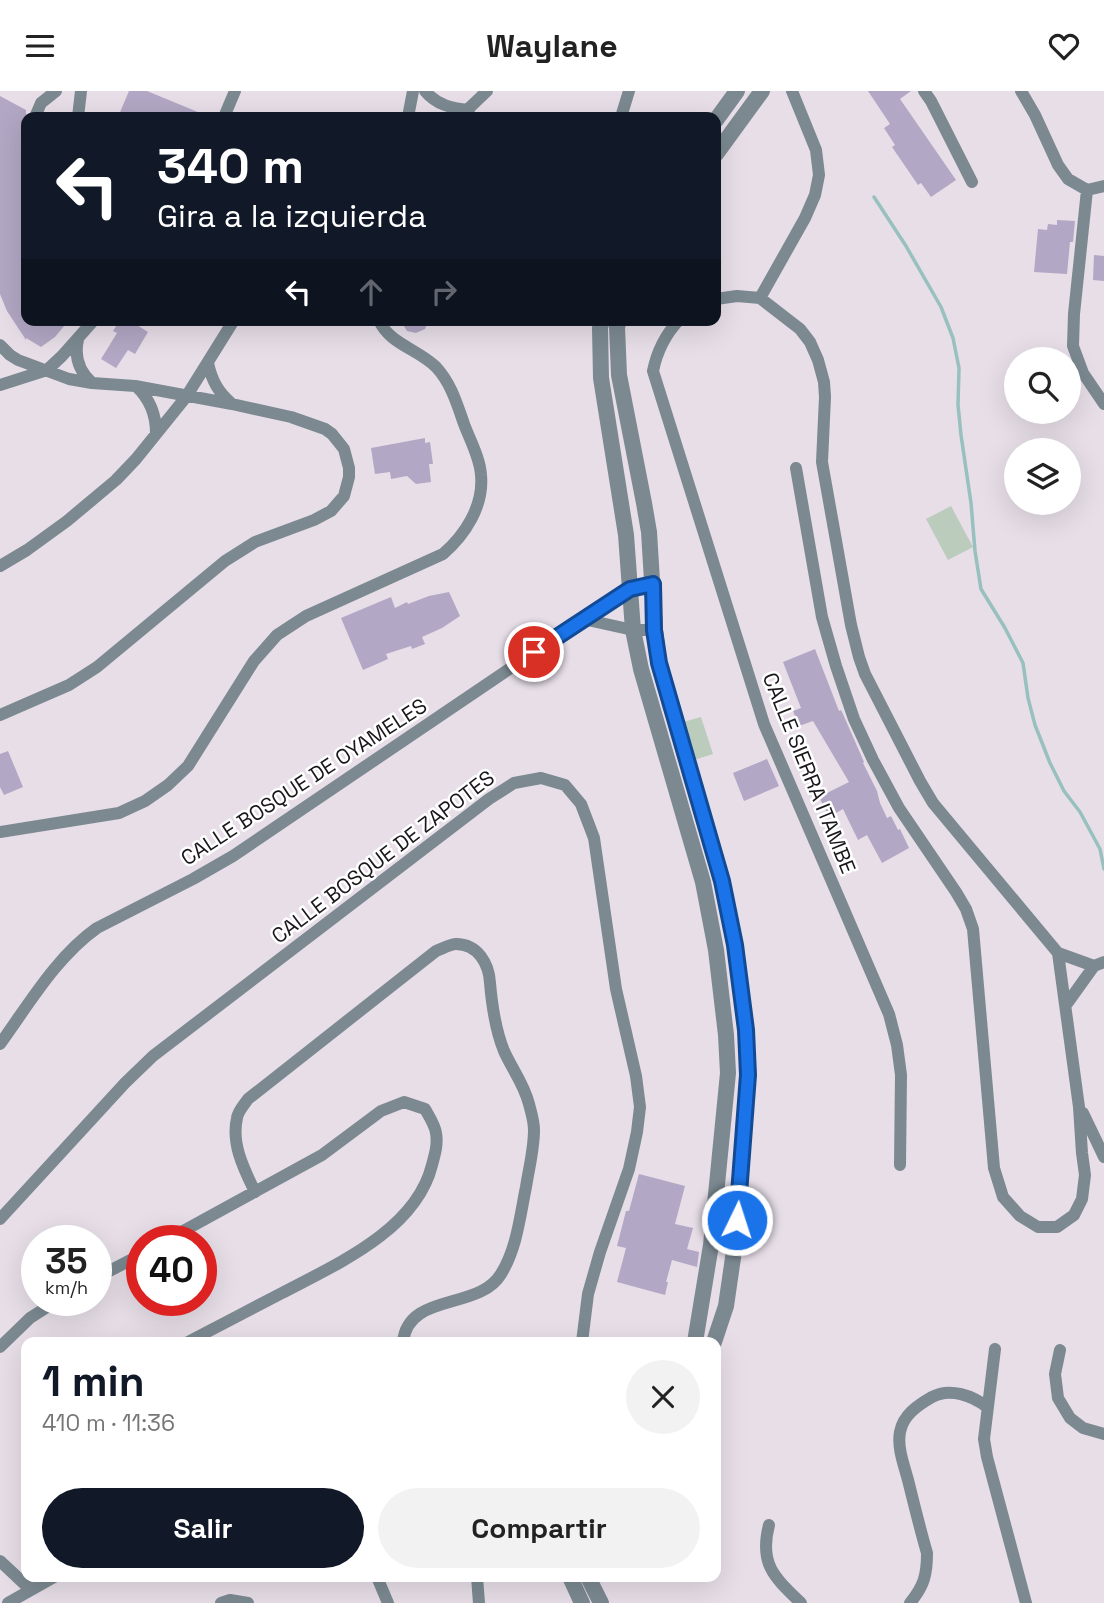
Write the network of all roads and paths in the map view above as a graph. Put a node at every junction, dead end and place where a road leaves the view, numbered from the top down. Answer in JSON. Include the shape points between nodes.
{"nodes":[{"id":1,"x":56,"y":91,"type":"edge"},
{"id":2,"x":81,"y":91,"type":"edge"},
{"id":3,"x":235,"y":91,"type":"edge"},
{"id":4,"x":413,"y":91,"type":"edge"},
{"id":5,"x":425,"y":91,"type":"edge"},
{"id":6,"x":487,"y":91,"type":"edge"},
{"id":7,"x":629,"y":91,"type":"edge"},
{"id":8,"x":737,"y":91,"type":"edge"},
{"id":9,"x":762,"y":91,"type":"edge"},
{"id":10,"x":792,"y":91,"type":"edge"},
{"id":11,"x":924,"y":91,"type":"edge"},
{"id":12,"x":1021,"y":91,"type":"edge"},
{"id":13,"x":37,"y":112,"type":"edge"},
{"id":14,"x":79,"y":112,"type":"edge"},
{"id":15,"x":226,"y":112,"type":"edge"},
{"id":16,"x":409,"y":112,"type":"edge"},
{"id":17,"x":459,"y":112,"type":"edge"},
{"id":18,"x":465,"y":112,"type":"edge"},
{"id":19,"x":623,"y":112,"type":"edge"},
{"id":20,"x":721,"y":113,"type":"edge"},
{"id":21,"x":721,"y":134,"type":"edge"},
{"id":22,"x":972,"y":182,"type":"dead end"},
{"id":23,"x":1104,"y":186,"type":"edge"},
{"id":24,"x":1087,"y":190,"type":"junction"},
{"id":25,"x":721,"y":298,"type":"edge"},
{"id":26,"x":760,"y":298,"type":"junction"},
{"id":27,"x":89,"y":326,"type":"edge"},
{"id":28,"x":230,"y":326,"type":"edge"},
{"id":29,"x":383,"y":326,"type":"edge"},
{"id":30,"x":600,"y":326,"type":"edge"},
{"id":31,"x":619,"y":326,"type":"edge"},
{"id":32,"x":674,"y":326,"type":"edge"},
{"id":33,"x":78,"y":340,"type":"junction"},
{"id":34,"x":0,"y":345,"type":"edge"},
{"id":35,"x":208,"y":363,"type":"junction"},
{"id":36,"x":47,"y":370,"type":"junction"},
{"id":37,"x":92,"y":383,"type":"junction"},
{"id":38,"x":0,"y":385,"type":"edge"},
{"id":39,"x":135,"y":386,"type":"junction"},
{"id":40,"x":186,"y":397,"type":"junction"},
{"id":41,"x":232,"y":404,"type":"junction"},
{"id":42,"x":1104,"y":404,"type":"edge"},
{"id":43,"x":156,"y":433,"type":"junction"},
{"id":44,"x":796,"y":468,"type":"dead end"},
{"id":45,"x":0,"y":566,"type":"edge"},
{"id":46,"x":653,"y":584,"type":"junction"},
{"id":47,"x":630,"y":589,"type":"junction"},
{"id":48,"x":583,"y":619,"type":"junction"},
{"id":49,"x":633,"y":630,"type":"junction"},
{"id":50,"x":654,"y":630,"type":"junction"},
{"id":51,"x":0,"y":715,"type":"edge"},
{"id":52,"x":0,"y":832,"type":"edge"},
{"id":53,"x":1058,"y":953,"type":"junction"},
{"id":54,"x":1099,"y":964,"type":"edge"},
{"id":55,"x":1066,"y":1005,"type":"junction"},
{"id":56,"x":0,"y":1044,"type":"edge"},
{"id":57,"x":1079,"y":1107,"type":"junction"},
{"id":58,"x":1104,"y":1157,"type":"edge"},
{"id":59,"x":900,"y":1165,"type":"dead end"},
{"id":60,"x":255,"y":1192,"type":"junction"},
{"id":61,"x":0,"y":1219,"type":"edge"},
{"id":62,"x":194,"y":1225,"type":"edge"},
{"id":63,"x":33,"y":1316,"type":"edge"},
{"id":64,"x":198,"y":1337,"type":"edge"},
{"id":65,"x":403,"y":1337,"type":"edge"},
{"id":66,"x":583,"y":1337,"type":"edge"},
{"id":67,"x":696,"y":1337,"type":"edge"},
{"id":68,"x":716,"y":1337,"type":"edge"},
{"id":69,"x":0,"y":1347,"type":"edge"},
{"id":70,"x":995,"y":1349,"type":"dead end"},
{"id":71,"x":1060,"y":1350,"type":"dead end"},
{"id":72,"x":987,"y":1407,"type":"junction"},
{"id":73,"x":1104,"y":1434,"type":"edge"},
{"id":74,"x":769,"y":1525,"type":"dead end"},
{"id":75,"x":0,"y":1560,"type":"edge"},
{"id":76,"x":21,"y":1580,"type":"edge"},
{"id":77,"x":23,"y":1582,"type":"edge"},
{"id":78,"x":45,"y":1582,"type":"edge"},
{"id":79,"x":379,"y":1582,"type":"edge"},
{"id":80,"x":477,"y":1582,"type":"edge"},
{"id":81,"x":572,"y":1582,"type":"edge"},
{"id":82,"x":590,"y":1582,"type":"edge"},
{"id":83,"x":31,"y":1590,"type":"junction"},
{"id":84,"x":8,"y":1603,"type":"edge"},
{"id":85,"x":221,"y":1603,"type":"edge"},
{"id":86,"x":248,"y":1603,"type":"edge"},
{"id":87,"x":388,"y":1603,"type":"edge"},
{"id":88,"x":479,"y":1603,"type":"edge"},
{"id":89,"x":582,"y":1603,"type":"edge"},
{"id":90,"x":601,"y":1603,"type":"edge"},
{"id":91,"x":800,"y":1603,"type":"edge"},
{"id":92,"x":910,"y":1603,"type":"edge"},
{"id":93,"x":1026,"y":1603,"type":"edge"}],
"edges":[{"from":1,"to":13,"type":"street"},
{"from":2,"to":14,"type":"street"},
{"from":3,"to":15,"type":"street"},
{"from":4,"to":16,"type":"street"},
{"from":5,"to":17,"type":"street"},
{"from":6,"to":18,"type":"street"},
{"from":7,"to":19,"type":"street"},
{"from":8,"to":20,"type":"street"},
{"from":9,"to":21,"type":"street"},
{"from":10,"to":26,"type":"street","via":[[816,150],[815,195]]},
{"from":11,"to":22,"type":"street"},
{"from":12,"to":24,"type":"street","via":[[1058,165],[1068,179]]},
{"from":23,"to":24,"type":"street"},
{"from":24,"to":42,"type":"street","via":[[1073,346],[1083,373]]},
{"from":25,"to":26,"type":"street"},
{"from":26,"to":53,"type":"street","via":[[806,335],[818,360],[826,404],[821,462],[851,625],[873,690],[933,803]]},
{"from":27,"to":33,"type":"street"},
{"from":28,"to":35,"type":"street"},
{"from":29,"to":52,"type":"street","via":[[389,336],[435,366],[453,393],[481,475],[476,507],[459,538],[443,554],[306,616],[277,635],[254,661],[188,766],[145,801],[119,813]]},
{"from":30,"to":47,"type":"street","via":[[601,378]]},
{"from":31,"to":46,"type":"street","via":[[619,375],[649,533]]},
{"from":32,"to":59,"type":"street","name":"CALLE SIERRA ITAMBE","via":[[653,371],[764,724],[889,1014],[901,1075]]},
{"from":33,"to":36,"type":"street"},
{"from":33,"to":37,"type":"street","via":[[79,366]]},
{"from":34,"to":36,"type":"street","via":[[18,360]]},
{"from":35,"to":40,"type":"street"},
{"from":35,"to":41,"type":"street","via":[[220,393]]},
{"from":36,"to":37,"type":"street"},
{"from":36,"to":38,"type":"street"},
{"from":37,"to":39,"type":"street"},
{"from":39,"to":40,"type":"street"},
{"from":39,"to":43,"type":"street","via":[[152,407]]},
{"from":40,"to":41,"type":"street"},
{"from":40,"to":43,"type":"street"},
{"from":41,"to":51,"type":"street","via":[[291,417],[332,434],[344,449],[349,468],[347,487],[338,504],[323,516],[255,542],[225,561],[97,667],[69,685]]},
{"from":43,"to":45,"type":"street","via":[[116,480]]},
{"from":44,"to":57,"type":"street","via":[[822,617],[854,719],[899,808],[956,892],[973,929],[994,1168],[1003,1197],[1038,1227],[1057,1227],[1074,1215],[1082,1199],[1086,1175]]},
{"from":46,"to":47,"type":"street"},
{"from":46,"to":50,"type":"street"},
{"from":47,"to":48,"type":"street","name":"CALLE BOSQUE DE OYAMELES"},
{"from":47,"to":49,"type":"street"},
{"from":48,"to":49,"type":"street"},
{"from":48,"to":56,"type":"street","name":"CALLE BOSQUE DE OYAMELES","via":[[233,856],[97,927],[62,959]]},
{"from":49,"to":50,"type":"street"},
{"from":49,"to":67,"type":"street","via":[[703,882],[726,1035],[728,1073],[711,1245]]},
{"from":50,"to":68,"type":"street","via":[[659,663],[722,881],[746,1030],[748,1075],[735,1244],[726,1306]]},
{"from":53,"to":54,"type":"street"},
{"from":53,"to":55,"type":"street"},
{"from":54,"to":55,"type":"street"},
{"from":55,"to":57,"type":"street"},
{"from":57,"to":58,"type":"street"},
{"from":60,"to":62,"type":"street"},
{"from":60,"to":64,"type":"street","via":[[322,1155],[381,1111],[404,1102],[425,1109],[436,1131],[430,1175],[418,1199],[398,1221],[340,1262]]},
{"from":60,"to":65,"type":"street","via":[[235,1137],[237,1116],[248,1099],[436,951],[455,944],[472,947],[489,971],[495,1026],[528,1101],[534,1128],[532,1156],[516,1236],[500,1277],[472,1296],[429,1307],[414,1318]]},
{"from":61,"to":66,"type":"street","name":"CALLE BOSQUE DE ZAPOTES","via":[[153,1056],[489,799],[514,783],[541,778],[565,785],[581,804],[594,838],[616,989],[640,1107],[629,1169],[588,1294]]},
{"from":63,"to":69,"type":"street"},
{"from":70,"to":72,"type":"street"},
{"from":71,"to":73,"type":"street","via":[[1055,1374],[1058,1398],[1070,1418],[1083,1428]]},
{"from":72,"to":92,"type":"street","via":[[976,1398],[937,1394],[907,1416],[900,1432],[927,1553],[927,1571]]},
{"from":72,"to":93,"type":"street","via":[[986,1457]]},
{"from":74,"to":91,"type":"street","via":[[766,1558],[773,1574]]},
{"from":75,"to":76,"type":"street"},
{"from":77,"to":83,"type":"street"},
{"from":78,"to":83,"type":"street"},
{"from":79,"to":87,"type":"street"},
{"from":80,"to":88,"type":"street"},
{"from":81,"to":89,"type":"street"},
{"from":82,"to":90,"type":"street"},
{"from":83,"to":84,"type":"street"},
{"from":85,"to":86,"type":"street"}]}
